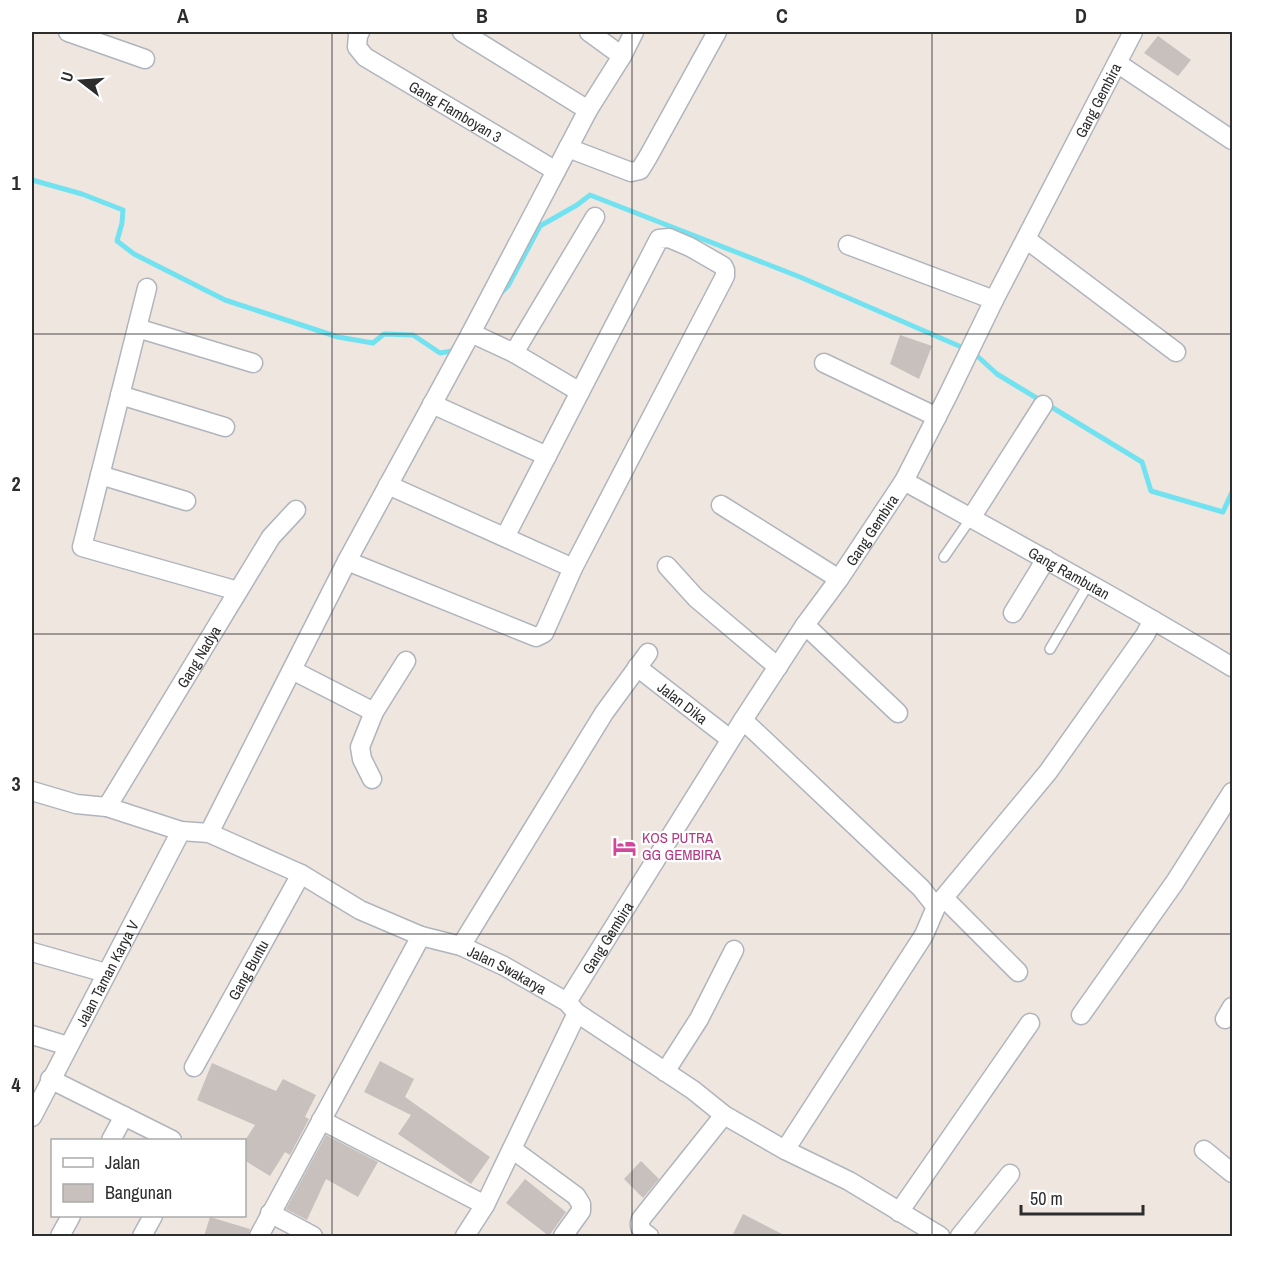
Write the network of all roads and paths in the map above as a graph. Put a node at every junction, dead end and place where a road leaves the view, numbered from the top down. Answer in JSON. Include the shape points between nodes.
{"nodes":[{"id":1,"x":68,"y":32,"type":"edge"},
{"id":2,"x":462,"y":32,"type":"edge"},
{"id":3,"x":589,"y":32,"type":"edge"},
{"id":4,"x":634,"y":32,"type":"edge"},
{"id":5,"x":717,"y":32,"type":"edge"},
{"id":6,"x":1133,"y":32,"type":"edge"},
{"id":7,"x":358,"y":39,"type":"edge"},
{"id":8,"x":622,"y":56,"type":"junction"},
{"id":9,"x":145,"y":59,"type":"dead end"},
{"id":10,"x":1117,"y":63,"type":"junction"},
{"id":11,"x":588,"y":110,"type":"junction"},
{"id":12,"x":1233,"y":140,"type":"edge"},
{"id":13,"x":568,"y":148,"type":"junction"},
{"id":14,"x":556,"y":171,"type":"junction"},
{"id":15,"x":595,"y":217,"type":"dead end"},
{"id":16,"x":1026,"y":238,"type":"junction"},
{"id":17,"x":848,"y":245,"type":"dead end"},
{"id":18,"x":147,"y":288,"type":"dead end"},
{"id":19,"x":994,"y":300,"type":"junction"},
{"id":20,"x":137,"y":327,"type":"junction"},
{"id":21,"x":471,"y":333,"type":"junction"},
{"id":22,"x":1176,"y":352,"type":"dead end"},
{"id":23,"x":514,"y":353,"type":"junction"},
{"id":24,"x":253,"y":363,"type":"dead end"},
{"id":25,"x":824,"y":363,"type":"dead end"},
{"id":26,"x":580,"y":392,"type":"junction"},
{"id":27,"x":120,"y":395,"type":"junction"},
{"id":28,"x":432,"y":404,"type":"junction"},
{"id":29,"x":1043,"y":405,"type":"dead end"},
{"id":30,"x":937,"y":417,"type":"junction"},
{"id":31,"x":225,"y":428,"type":"dead end"},
{"id":32,"x":547,"y":456,"type":"junction"},
{"id":33,"x":100,"y":475,"type":"junction"},
{"id":34,"x":904,"y":481,"type":"junction"},
{"id":35,"x":388,"y":485,"type":"junction"},
{"id":36,"x":186,"y":501,"type":"dead end"},
{"id":37,"x":721,"y":505,"type":"dead end"},
{"id":38,"x":296,"y":510,"type":"dead end"},
{"id":39,"x":971,"y":518,"type":"junction"},
{"id":40,"x":505,"y":537,"type":"junction"},
{"id":41,"x":944,"y":557,"type":"dead end"},
{"id":42,"x":1046,"y":559,"type":"junction"},
{"id":43,"x":347,"y":561,"type":"junction"},
{"id":44,"x":668,"y":566,"type":"dead end"},
{"id":45,"x":573,"y":568,"type":"junction"},
{"id":46,"x":839,"y":579,"type":"junction"},
{"id":47,"x":1089,"y":583,"type":"junction"},
{"id":48,"x":238,"y":591,"type":"junction"},
{"id":49,"x":1013,"y":614,"type":"dead end"},
{"id":50,"x":1153,"y":620,"type":"junction"},
{"id":51,"x":805,"y":625,"type":"junction"},
{"id":52,"x":1050,"y":649,"type":"dead end"},
{"id":53,"x":406,"y":661,"type":"dead end"},
{"id":54,"x":778,"y":667,"type":"junction"},
{"id":55,"x":1233,"y":667,"type":"edge"},
{"id":56,"x":292,"y":670,"type":"junction"},
{"id":57,"x":374,"y":712,"type":"junction"},
{"id":58,"x":898,"y":713,"type":"dead end"},
{"id":59,"x":743,"y":720,"type":"junction"},
{"id":60,"x":730,"y":739,"type":"junction"},
{"id":61,"x":372,"y":779,"type":"dead end"},
{"id":62,"x":32,"y":791,"type":"edge"},
{"id":63,"x":1233,"y":792,"type":"edge"},
{"id":64,"x":107,"y":807,"type":"junction"},
{"id":65,"x":181,"y":831,"type":"junction"},
{"id":66,"x":209,"y":833,"type":"junction"},
{"id":67,"x":301,"y":874,"type":"junction"},
{"id":68,"x":940,"y":902,"type":"junction"},
{"id":69,"x":422,"y":936,"type":"junction"},
{"id":70,"x":461,"y":946,"type":"junction"},
{"id":71,"x":734,"y":950,"type":"dead end"},
{"id":72,"x":32,"y":952,"type":"edge"},
{"id":73,"x":1018,"y":972,"type":"dead end"},
{"id":74,"x":106,"y":973,"type":"junction"},
{"id":75,"x":572,"y":1008,"type":"junction"},
{"id":76,"x":1081,"y":1015,"type":"dead end"},
{"id":77,"x":1030,"y":1023,"type":"dead end"},
{"id":78,"x":32,"y":1035,"type":"edge"},
{"id":79,"x":68,"y":1046,"type":"junction"},
{"id":80,"x":194,"y":1067,"type":"dead end"},
{"id":81,"x":665,"y":1072,"type":"junction"},
{"id":82,"x":50,"y":1079,"type":"junction"},
{"id":83,"x":32,"y":1114,"type":"edge"},
{"id":84,"x":724,"y":1115,"type":"junction"},
{"id":85,"x":124,"y":1116,"type":"junction"},
{"id":86,"x":321,"y":1120,"type":"junction"},
{"id":87,"x":112,"y":1139,"type":"edge"},
{"id":88,"x":169,"y":1139,"type":"edge"},
{"id":89,"x":512,"y":1149,"type":"junction"},
{"id":90,"x":785,"y":1150,"type":"junction"},
{"id":91,"x":1204,"y":1150,"type":"dead end"},
{"id":92,"x":1233,"y":1173,"type":"edge"},
{"id":93,"x":1010,"y":1174,"type":"dead end"},
{"id":94,"x":485,"y":1204,"type":"junction"},
{"id":95,"x":899,"y":1212,"type":"junction"},
{"id":96,"x":270,"y":1213,"type":"junction"},
{"id":97,"x":70,"y":1217,"type":"edge"},
{"id":98,"x":152,"y":1217,"type":"edge"},
{"id":99,"x":60,"y":1236,"type":"edge"},
{"id":100,"x":142,"y":1236,"type":"edge"},
{"id":101,"x":259,"y":1236,"type":"edge"},
{"id":102,"x":313,"y":1236,"type":"edge"},
{"id":103,"x":465,"y":1236,"type":"edge"},
{"id":104,"x":563,"y":1236,"type":"edge"},
{"id":105,"x":649,"y":1236,"type":"edge"},
{"id":106,"x":940,"y":1236,"type":"edge"},
{"id":107,"x":960,"y":1236,"type":"edge"}],
"edges":[{"from":1,"to":9,"type":"street"},
{"from":2,"to":11,"type":"street"},
{"from":3,"to":8,"type":"street"},
{"from":4,"to":8,"type":"street"},
{"from":5,"to":13,"type":"street","via":[[640,170],[631,172]]},
{"from":6,"to":10,"type":"street","name":"Gang Gembira"},
{"from":7,"to":14,"type":"street","name":"Gang Flamboyan 3","via":[[365,57]]},
{"from":8,"to":11,"type":"street"},
{"from":10,"to":12,"type":"street"},
{"from":10,"to":16,"type":"street","name":"Gang Gembira"},
{"from":11,"to":13,"type":"street"},
{"from":13,"to":14,"type":"street"},
{"from":14,"to":21,"type":"street"},
{"from":15,"to":23,"type":"street"},
{"from":16,"to":19,"type":"street","name":"Gang Gembira"},
{"from":16,"to":22,"type":"street"},
{"from":17,"to":19,"type":"street"},
{"from":18,"to":20,"type":"street"},
{"from":19,"to":30,"type":"street","name":"Gang Gembira"},
{"from":20,"to":24,"type":"street"},
{"from":20,"to":27,"type":"street"},
{"from":21,"to":23,"type":"street"},
{"from":21,"to":28,"type":"street"},
{"from":23,"to":26,"type":"street"},
{"from":25,"to":30,"type":"street"},
{"from":26,"to":32,"type":"street"},
{"from":26,"to":45,"type":"street","via":[[659,239],[669,238],[723,266],[725,276]]},
{"from":27,"to":31,"type":"street"},
{"from":27,"to":33,"type":"street"},
{"from":28,"to":32,"type":"street"},
{"from":28,"to":35,"type":"street"},
{"from":29,"to":39,"type":"street"},
{"from":30,"to":34,"type":"street","name":"Gang Gembira"},
{"from":32,"to":40,"type":"street"},
{"from":33,"to":36,"type":"street"},
{"from":33,"to":48,"type":"street","via":[[82,547]]},
{"from":34,"to":39,"type":"street","name":"Gang Rambutan"},
{"from":34,"to":46,"type":"street","name":"Gang Gembira"},
{"from":35,"to":40,"type":"street"},
{"from":35,"to":43,"type":"street"},
{"from":37,"to":46,"type":"street"},
{"from":38,"to":48,"type":"street","name":"Gang Nadya","via":[[271,537]]},
{"from":39,"to":41,"type":"lane"},
{"from":39,"to":42,"type":"street","name":"Gang Rambutan"},
{"from":40,"to":45,"type":"street"},
{"from":42,"to":47,"type":"street","name":"Gang Rambutan"},
{"from":42,"to":49,"type":"street"},
{"from":43,"to":45,"type":"street","via":[[536,637],[544,633]]},
{"from":43,"to":56,"type":"street"},
{"from":44,"to":54,"type":"street","via":[[696,598]]},
{"from":46,"to":51,"type":"street","name":"Gang Gembira"},
{"from":47,"to":50,"type":"street","name":"Gang Rambutan"},
{"from":47,"to":52,"type":"lane"},
{"from":48,"to":64,"type":"street","name":"Gang Nadya"},
{"from":50,"to":55,"type":"street","name":"Gang Rambutan"},
{"from":50,"to":68,"type":"street","via":[[1048,772]]},
{"from":51,"to":54,"type":"street","name":"Gang Gembira"},
{"from":51,"to":58,"type":"street"},
{"from":53,"to":57,"type":"street"},
{"from":54,"to":59,"type":"street","name":"Gang Gembira"},
{"from":56,"to":57,"type":"street"},
{"from":56,"to":66,"type":"street"},
{"from":57,"to":61,"type":"street","via":[[360,747]]},
{"from":59,"to":60,"type":"street","name":"Gang Gembira"},
{"from":59,"to":68,"type":"street"},
{"from":60,"to":70,"type":"street","name":"Jalan Dika","via":[[642,660],[604,713]]},
{"from":60,"to":75,"type":"street","name":"Gang Gembira"},
{"from":62,"to":64,"type":"street","name":"Jalan Swakarya","via":[[76,804]]},
{"from":63,"to":76,"type":"street"},
{"from":64,"to":65,"type":"street","name":"Jalan Swakarya"},
{"from":65,"to":66,"type":"street","name":"Jalan Swakarya"},
{"from":65,"to":74,"type":"street","name":"Jalan Taman Karya V"},
{"from":66,"to":67,"type":"street","name":"Jalan Swakarya"},
{"from":67,"to":69,"type":"street","name":"Jalan Swakarya","via":[[360,910]]},
{"from":67,"to":80,"type":"street","name":"Gang Buntu"},
{"from":68,"to":73,"type":"street"},
{"from":68,"to":90,"type":"street","via":[[924,935]]},
{"from":69,"to":70,"type":"street","name":"Jalan Swakarya"},
{"from":69,"to":86,"type":"street"},
{"from":70,"to":75,"type":"street","name":"Jalan Swakarya","via":[[504,966]]},
{"from":71,"to":81,"type":"street","via":[[699,1019]]},
{"from":72,"to":74,"type":"street"},
{"from":74,"to":79,"type":"street","name":"Jalan Taman Karya V"},
{"from":75,"to":81,"type":"street","name":"Jalan Swakarya"},
{"from":75,"to":89,"type":"street","name":"Gang Gembira"},
{"from":77,"to":95,"type":"street"},
{"from":78,"to":79,"type":"street"},
{"from":79,"to":82,"type":"street","name":"Jalan Taman Karya V"},
{"from":81,"to":84,"type":"street","name":"Jalan Swakarya"},
{"from":82,"to":83,"type":"street","name":"Jalan Taman Karya V"},
{"from":82,"to":85,"type":"street"},
{"from":84,"to":90,"type":"street","name":"Jalan Swakarya"},
{"from":84,"to":105,"type":"street","via":[[641,1218],[639,1227]]},
{"from":85,"to":87,"type":"street"},
{"from":85,"to":88,"type":"street"},
{"from":86,"to":94,"type":"street"},
{"from":86,"to":96,"type":"street"},
{"from":89,"to":94,"type":"street","name":"Gang Gembira"},
{"from":89,"to":104,"type":"street","via":[[576,1196],[581,1204],[581,1211]]},
{"from":90,"to":95,"type":"street","name":"Jalan Swakarya","via":[[849,1180]]},
{"from":91,"to":92,"type":"street"},
{"from":93,"to":107,"type":"street"},
{"from":94,"to":103,"type":"street","name":"Gang Gembira"},
{"from":95,"to":106,"type":"street","name":"Jalan Swakarya"},
{"from":96,"to":101,"type":"street"},
{"from":96,"to":102,"type":"street"},
{"from":97,"to":99,"type":"street"},
{"from":98,"to":100,"type":"street"}]}
